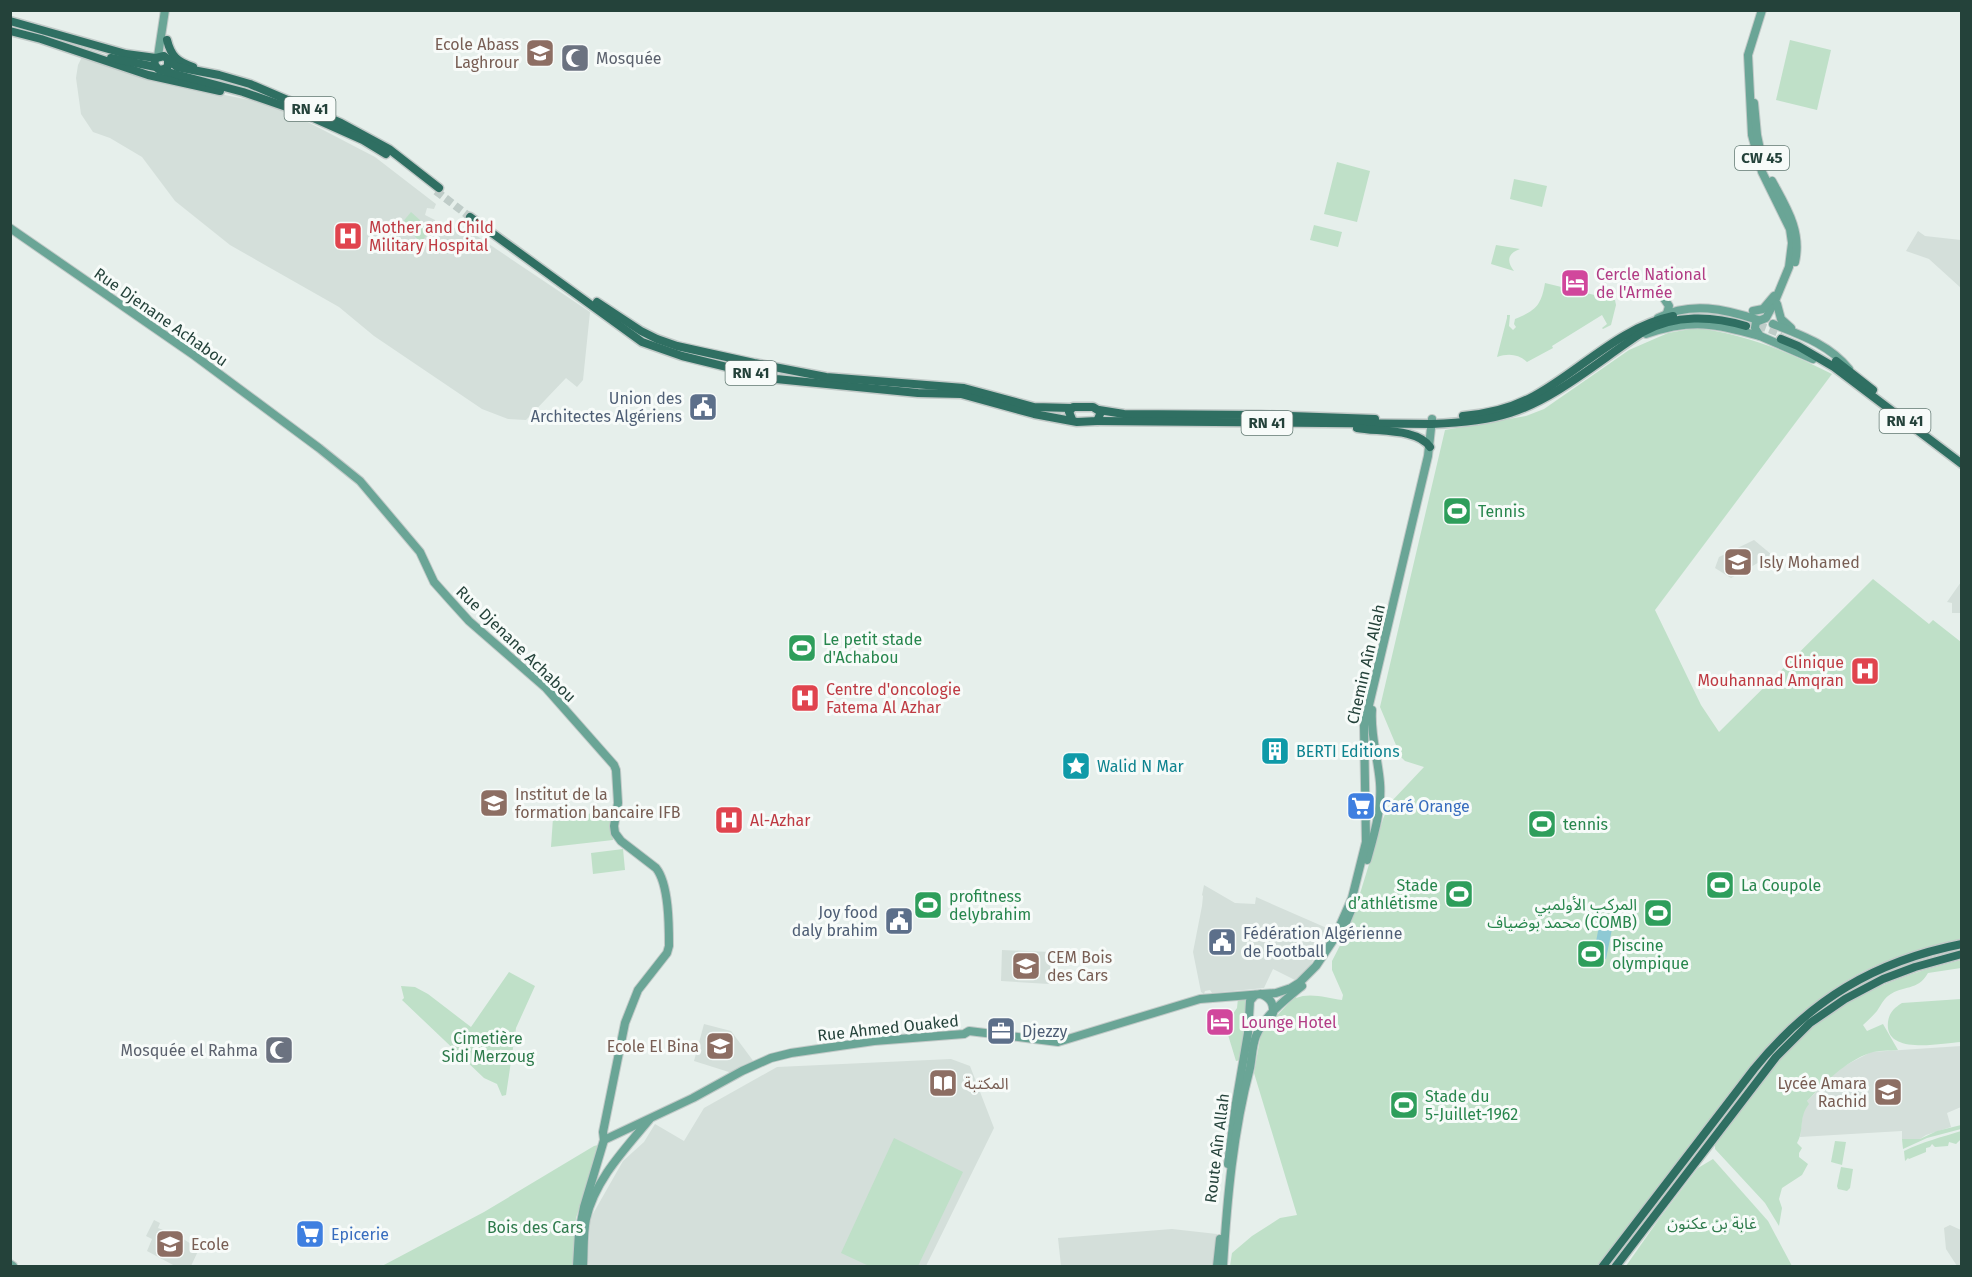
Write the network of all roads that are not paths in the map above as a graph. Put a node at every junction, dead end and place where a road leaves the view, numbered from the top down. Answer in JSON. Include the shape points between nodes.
{"nodes":[{"id":1,"x":166,"y":10,"type":"edge"},
{"id":2,"x":1762,"y":10,"type":"edge"},
{"id":3,"x":1767,"y":10,"type":"edge"},
{"id":4,"x":10,"y":21,"type":"edge"},
{"id":5,"x":10,"y":31,"type":"edge"},
{"id":6,"x":167,"y":40,"type":"junction"},
{"id":7,"x":1751,"y":53,"type":"junction"},
{"id":8,"x":90,"y":54,"type":"junction"},
{"id":9,"x":161,"y":61,"type":"junction"},
{"id":10,"x":219,"y":75,"type":"junction"},
{"id":11,"x":258,"y":98,"type":"junction"},
{"id":12,"x":1753,"y":119,"type":"junction"},
{"id":13,"x":10,"y":228,"type":"edge"},
{"id":14,"x":1782,"y":285,"type":"junction"},
{"id":15,"x":1663,"y":297,"type":"dead end"},
{"id":16,"x":1778,"y":300,"type":"junction"},
{"id":17,"x":1753,"y":311,"type":"dead end"},
{"id":18,"x":1667,"y":313,"type":"junction"},
{"id":19,"x":1655,"y":320,"type":"junction"},
{"id":20,"x":1767,"y":321,"type":"junction"},
{"id":21,"x":1802,"y":335,"type":"junction"},
{"id":22,"x":1762,"y":336,"type":"junction"},
{"id":23,"x":1782,"y":336,"type":"tunnel mouth"},
{"id":24,"x":1633,"y":338,"type":"junction"},
{"id":25,"x":739,"y":371,"type":"junction"},
{"id":26,"x":813,"y":375,"type":"junction"},
{"id":27,"x":1851,"y":376,"type":"junction"},
{"id":28,"x":1071,"y":408,"type":"junction"},
{"id":29,"x":1099,"y":410,"type":"junction"},
{"id":30,"x":1072,"y":419,"type":"junction"},
{"id":31,"x":1097,"y":421,"type":"junction"},
{"id":32,"x":1435,"y":422,"type":"junction"},
{"id":33,"x":1339,"y":424,"type":"junction"},
{"id":34,"x":1430,"y":447,"type":"junction"},
{"id":35,"x":1962,"y":457,"type":"edge"},
{"id":36,"x":1962,"y":464,"type":"edge"},
{"id":37,"x":1368,"y":727,"type":"junction"},
{"id":38,"x":1366,"y":824,"type":"junction"},
{"id":39,"x":1377,"y":824,"type":"junction"},
{"id":40,"x":1962,"y":944,"type":"edge"},
{"id":41,"x":1962,"y":954,"type":"edge"},
{"id":42,"x":1318,"y":968,"type":"junction"},
{"id":43,"x":1276,"y":993,"type":"joint"},
{"id":44,"x":1253,"y":996,"type":"junction"},
{"id":45,"x":1273,"y":1013,"type":"junction"},
{"id":46,"x":1249,"y":1022,"type":"junction"},
{"id":47,"x":1265,"y":1023,"type":"junction"},
{"id":48,"x":1252,"y":1035,"type":"junction"},
{"id":49,"x":650,"y":1119,"type":"junction"},
{"id":50,"x":607,"y":1140,"type":"junction"},
{"id":51,"x":620,"y":1153,"type":"junction"},
{"id":52,"x":577,"y":1266,"type":"edge"},
{"id":53,"x":583,"y":1266,"type":"edge"},
{"id":54,"x":1217,"y":1266,"type":"edge"},
{"id":55,"x":1222,"y":1266,"type":"edge"},
{"id":56,"x":1603,"y":1266,"type":"edge"},
{"id":57,"x":1616,"y":1266,"type":"edge"}],
"edges":[{"from":1,"to":6,"type":"main road"},
{"from":1,"to":9,"type":"main road"},
{"from":2,"to":7,"type":"main road"},
{"from":3,"to":7,"type":"main road","number":"CW 45"},
{"from":4,"to":9,"type":"highway","number":"RN 41"},
{"from":5,"to":8,"type":"highway","number":"RN 41"},
{"from":6,"to":9,"type":"main road"},
{"from":6,"to":10,"type":"highway","via":[[176,60]]},
{"from":7,"to":12,"type":"main road","number":"CW 45"},
{"from":8,"to":9,"type":"highway","number":"RN 41"},
{"from":8,"to":11,"type":"highway","via":[[148,75]]},
{"from":9,"to":10,"type":"highway","number":"RN 41","via":[[185,70]]},
{"from":9,"to":11,"type":"highway","number":"RN 41"},
{"from":10,"to":11,"type":"highway","number":"RN 41","via":[[302,105],[375,140],[438,190],[363,140]]},
{"from":12,"to":14,"type":"main road","via":[[1758,160],[1791,235],[1791,255]]},
{"from":12,"to":16,"type":"main road","number":"CW 45","via":[[1762,158],[1797,238],[1795,263]]},
{"from":13,"to":50,"type":"main road","name":"Rue Djenane Achabou","via":[[195,356],[360,481],[420,552],[434,582],[469,621],[546,688],[614,765],[618,803],[615,833],[660,874],[669,946],[638,990],[625,1023],[603,1132]]},
{"from":14,"to":17,"type":"main road","via":[[1763,309]]},
{"from":14,"to":20,"type":"main road"},
{"from":15,"to":18,"type":"main road","via":[[1669,306]]},
{"from":16,"to":20,"type":"main road"},
{"from":16,"to":21,"type":"main road","via":[[1781,319]]},
{"from":18,"to":19,"type":"main road"},
{"from":18,"to":20,"type":"main road","via":[[1705,308]]},
{"from":19,"to":24,"type":"highway","number":"RN 41","via":[[1700,313],[1723,315],[1747,324],[1682,320],[1655,326]]},
{"from":19,"to":32,"type":"highway","number":"RN 41","via":[[1519,403]]},
{"from":20,"to":21,"type":"main road"},
{"from":20,"to":22,"type":"main road","via":[[1755,328]]},
{"from":20,"to":22,"type":"main road","via":[[1773,332]]},
{"from":21,"to":27,"type":"main road","via":[[1838,356]]},
{"from":22,"to":24,"type":"main road","via":[[1701,323]]},
{"from":22,"to":27,"type":"main road"},
{"from":23,"to":27,"type":"highway","number":"RN 41"},
{"from":24,"to":32,"type":"highway","number":"RN 41","via":[[1531,404],[1480,420]]},
{"from":25,"to":26,"type":"highway","via":[[741,364]]},
{"from":25,"to":26,"type":"highway","number":"RN 41","via":[[642,342],[471,215],[641,331],[677,345]]},
{"from":25,"to":30,"type":"highway","number":"RN 41","via":[[789,381],[960,394],[1034,414]]},
{"from":26,"to":28,"type":"highway","number":"RN 41","via":[[964,388],[1034,407]]},
{"from":27,"to":35,"type":"highway","number":"RN 41"},
{"from":27,"to":36,"type":"highway","number":"RN 41"},
{"from":28,"to":29,"type":"highway","via":[[1087,406]]},
{"from":28,"to":30,"type":"highway"},
{"from":29,"to":31,"type":"highway"},
{"from":29,"to":32,"type":"highway","number":"RN 41","via":[[1124,414]]},
{"from":30,"to":31,"type":"highway"},
{"from":31,"to":33,"type":"highway","number":"RN 41"},
{"from":32,"to":33,"type":"highway","number":"RN 41"},
{"from":32,"to":34,"type":"main road","name":"Chemin Aîn Allah"},
{"from":32,"to":37,"type":"main road","name":"Chemin Aîn Allah","via":[[1420,512]]},
{"from":33,"to":34,"type":"highway","via":[[1414,435]]},
{"from":34,"to":37,"type":"main road","name":"Chemin Aîn Allah"},
{"from":37,"to":38,"type":"main road","name":"Chemin Aîn Allah"},
{"from":37,"to":39,"type":"main road","name":"Chemin Aîn Allah","via":[[1380,784]]},
{"from":38,"to":39,"type":"main road"},
{"from":38,"to":42,"type":"main road","name":"Chemin Aîn Allah","via":[[1366,842],[1352,898]]},
{"from":39,"to":42,"type":"main road","name":"Chemin Aîn Allah","via":[[1352,910],[1335,947]]},
{"from":40,"to":56,"type":"highway","via":[[1878,969],[1797,1022],[1740,1087]]},
{"from":41,"to":57,"type":"highway","via":[[1876,983],[1810,1023],[1772,1062]]},
{"from":42,"to":43,"type":"main road","name":"Chemin Aîn Allah","via":[[1299,983]]},
{"from":42,"to":45,"type":"main road","name":"Chemin Aîn Allah"},
{"from":43,"to":44,"type":"main road","name":"Rue Ahmed Ouaked"},
{"from":44,"to":45,"type":"main road","via":[[1271,1001]]},
{"from":44,"to":46,"type":"main road"},
{"from":44,"to":49,"type":"main road","name":"Rue Ahmed Ouaked","via":[[1200,999],[1058,1042],[969,1031],[792,1053],[762,1062]]},
{"from":45,"to":47,"type":"main road","name":"Chemin Aîn Allah"},
{"from":46,"to":47,"type":"main road","via":[[1256,1027]]},
{"from":46,"to":48,"type":"main road"},
{"from":47,"to":48,"type":"main road","name":"Chemin Aîn Allah"},
{"from":48,"to":54,"type":"main road","name":"Route Aîn Allah","via":[[1236,1103]]},
{"from":48,"to":55,"type":"main road","name":"Route Aîn Allah"},
{"from":49,"to":50,"type":"main road","name":"Rue Ahmed Ouaked"},
{"from":49,"to":51,"type":"main road"},
{"from":50,"to":51,"type":"main road","via":[[621,1142]]},
{"from":50,"to":51,"type":"main road","via":[[607,1155]]},
{"from":50,"to":52,"type":"main road","name":"Rue Djenane Achabou","via":[[584,1207]]},
{"from":51,"to":53,"type":"main road","via":[[597,1190],[587,1218]]}]}
